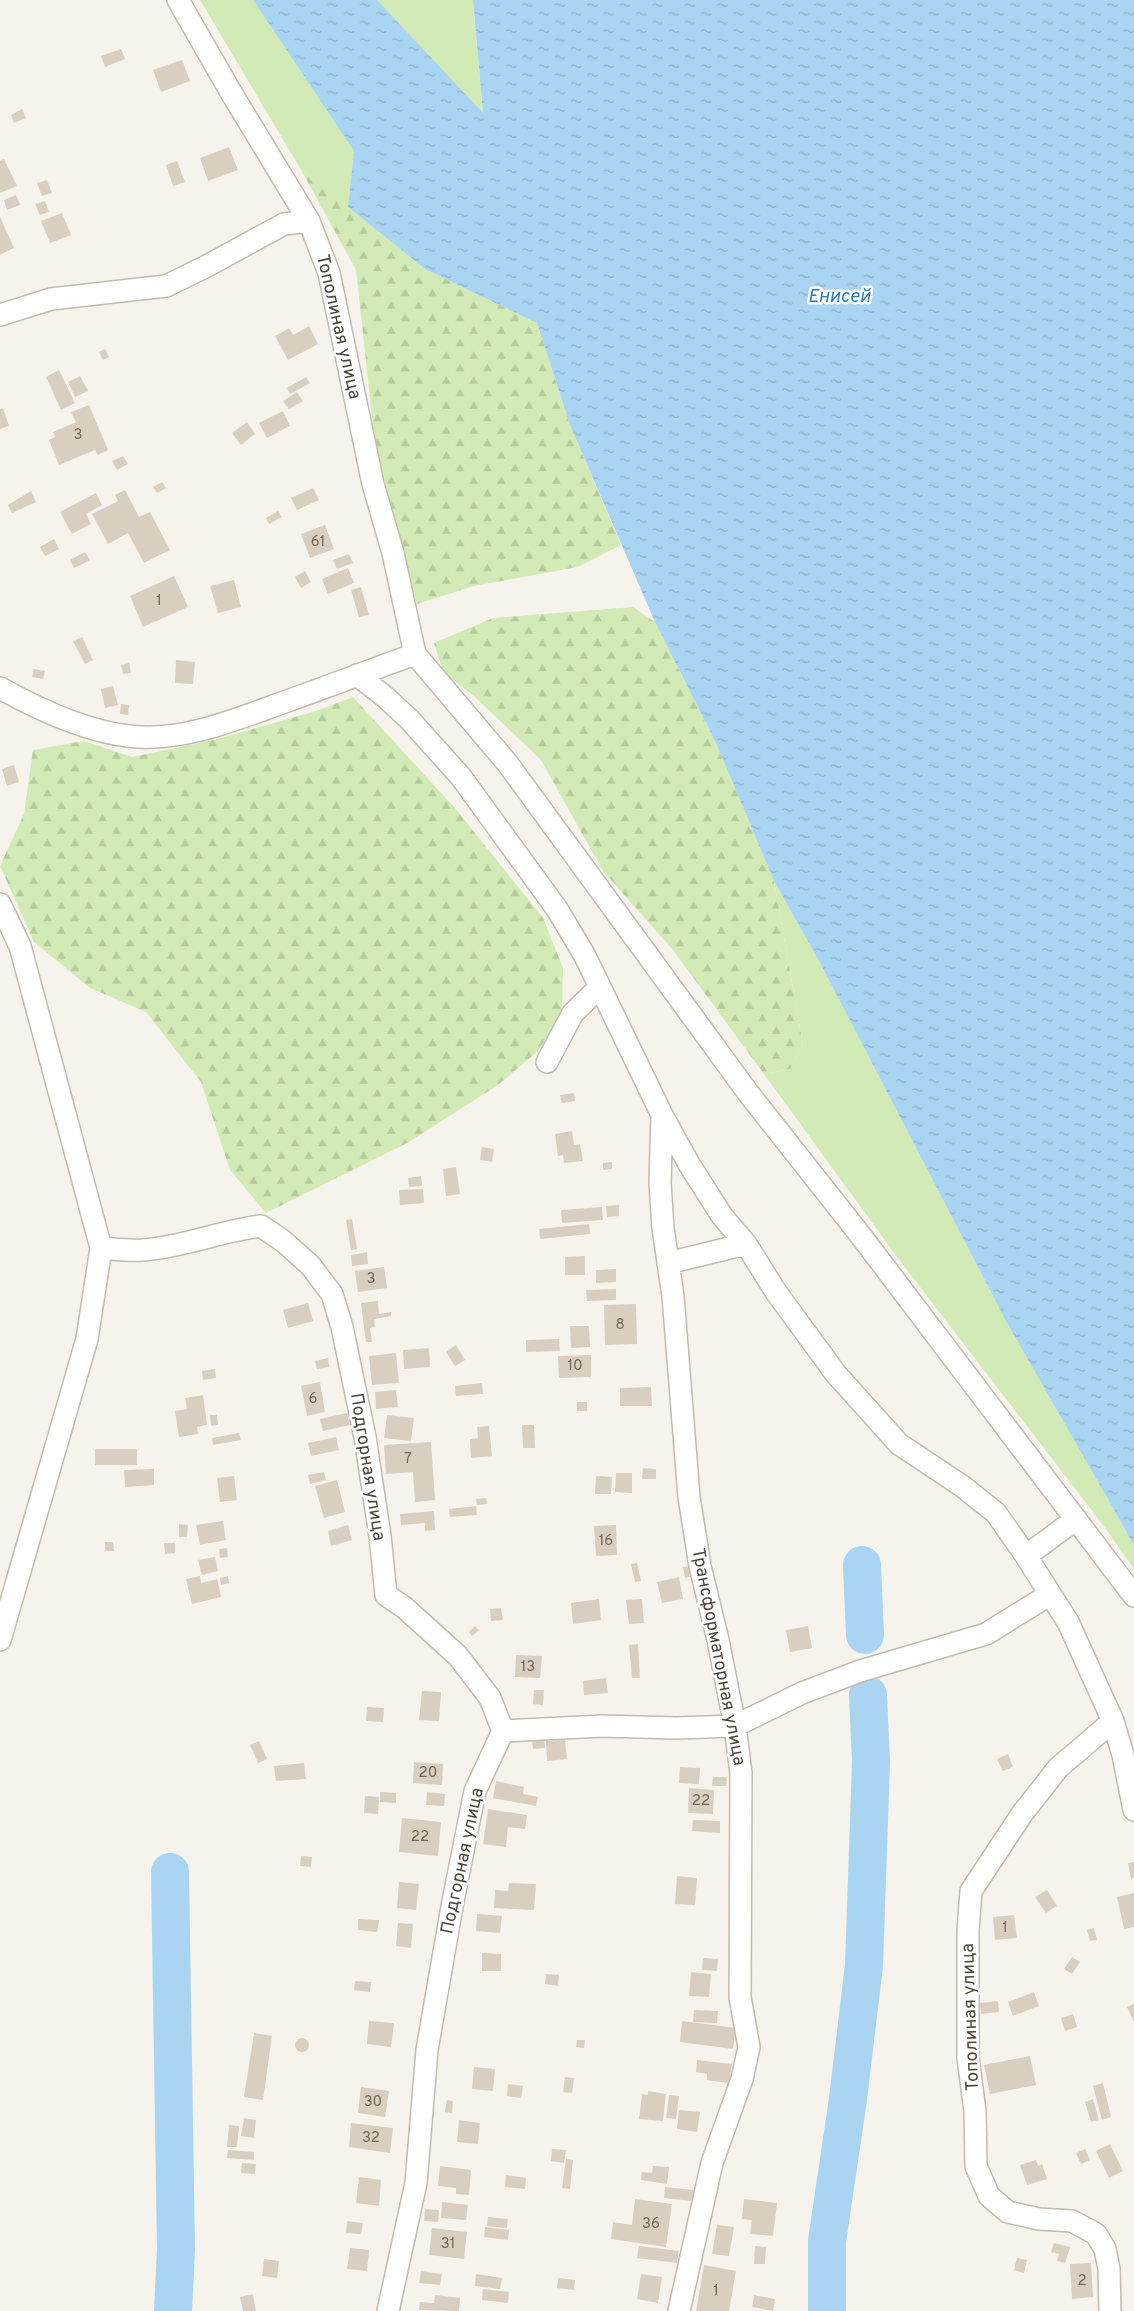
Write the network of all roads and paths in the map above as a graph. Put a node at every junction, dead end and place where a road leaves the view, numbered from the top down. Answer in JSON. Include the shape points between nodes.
{"nodes":[{"id":1,"x":178,"y":0,"type":"edge"},
{"id":2,"x":309,"y":221,"type":"junction"},
{"id":3,"x":0,"y":314,"type":"edge"},
{"id":4,"x":415,"y":654,"type":"junction"},
{"id":5,"x":357,"y":675,"type":"junction"},
{"id":6,"x":0,"y":688,"type":"edge"},
{"id":7,"x":0,"y":904,"type":"edge"},
{"id":8,"x":600,"y":987,"type":"junction"},
{"id":9,"x":546,"y":1062,"type":"dead end"},
{"id":10,"x":662,"y":1115,"type":"junction"},
{"id":11,"x":746,"y":1244,"type":"junction"},
{"id":12,"x":101,"y":1248,"type":"junction"},
{"id":13,"x":668,"y":1263,"type":"junction"},
{"id":14,"x":1076,"y":1519,"type":"junction"},
{"id":15,"x":1026,"y":1556,"type":"junction"},
{"id":16,"x":1049,"y":1595,"type":"junction"},
{"id":17,"x":1134,"y":1596,"type":"edge"},
{"id":18,"x":0,"y":1640,"type":"edge"},
{"id":19,"x":1113,"y":1721,"type":"junction"},
{"id":20,"x":735,"y":1726,"type":"junction"},
{"id":21,"x":503,"y":1731,"type":"junction"},
{"id":22,"x":1134,"y":1810,"type":"edge"},
{"id":23,"x":388,"y":2311,"type":"edge"},
{"id":24,"x":679,"y":2311,"type":"edge"},
{"id":25,"x":1110,"y":2311,"type":"edge"}],
"edges":[{"from":1,"to":2,"type":"street","name":"Тополиная улица"},
{"from":2,"to":3,"type":"street","via":[[284,224],[166,286],[51,299]]},
{"from":2,"to":4,"type":"street","name":"Тополиная улица","via":[[329,273],[373,484]]},
{"from":4,"to":5,"type":"street"},
{"from":4,"to":14,"type":"street","via":[[508,764],[749,1094]]},
{"from":5,"to":6,"type":"street","via":[[232,720],[174,734],[145,737],[127,736],[85,725]]},
{"from":5,"to":8,"type":"street","via":[[408,719],[461,777],[557,909]]},
{"from":7,"to":12,"type":"street","via":[[20,946]]},
{"from":8,"to":9,"type":"street","via":[[573,1013]]},
{"from":8,"to":10,"type":"street"},
{"from":10,"to":11,"type":"street","via":[[722,1216]]},
{"from":10,"to":13,"type":"street","name":"Трансформаторная улица","via":[[660,1182]]},
{"from":11,"to":13,"type":"street"},
{"from":11,"to":15,"type":"street","via":[[776,1292],[836,1374],[899,1444],[996,1513]]},
{"from":12,"to":18,"type":"street","via":[[87,1339]]},
{"from":12,"to":21,"type":"street","name":"Подгорная улица","via":[[142,1250],[232,1229],[261,1226],[310,1265],[332,1294],[342,1327],[365,1437],[386,1595],[458,1656],[490,1698]]},
{"from":13,"to":20,"type":"street","name":"Трансформаторная улица","via":[[692,1514]]},
{"from":14,"to":15,"type":"street"},
{"from":14,"to":17,"type":"street"},
{"from":15,"to":16,"type":"street"},
{"from":16,"to":19,"type":"street","via":[[1068,1622]]},
{"from":16,"to":20,"type":"street","via":[[986,1634],[860,1671],[802,1693]]},
{"from":19,"to":22,"type":"street"},
{"from":19,"to":25,"type":"street","name":"Тополиная улица","via":[[1058,1768],[1022,1814],[971,1891],[968,1931],[968,2058],[975,2111],[976,2166],[989,2196],[1008,2212],[1039,2219],[1072,2221],[1096,2234],[1105,2249],[1109,2269]]},
{"from":20,"to":21,"type":"street","via":[[602,1726]]},
{"from":20,"to":24,"type":"street","name":"Трансформаторная улица","via":[[741,1773],[740,1997],[749,2047],[742,2079],[712,2162]]},
{"from":21,"to":23,"type":"street","name":"Подгорная улица","via":[[476,1791],[453,1901],[427,2050],[416,2183]]}]}
